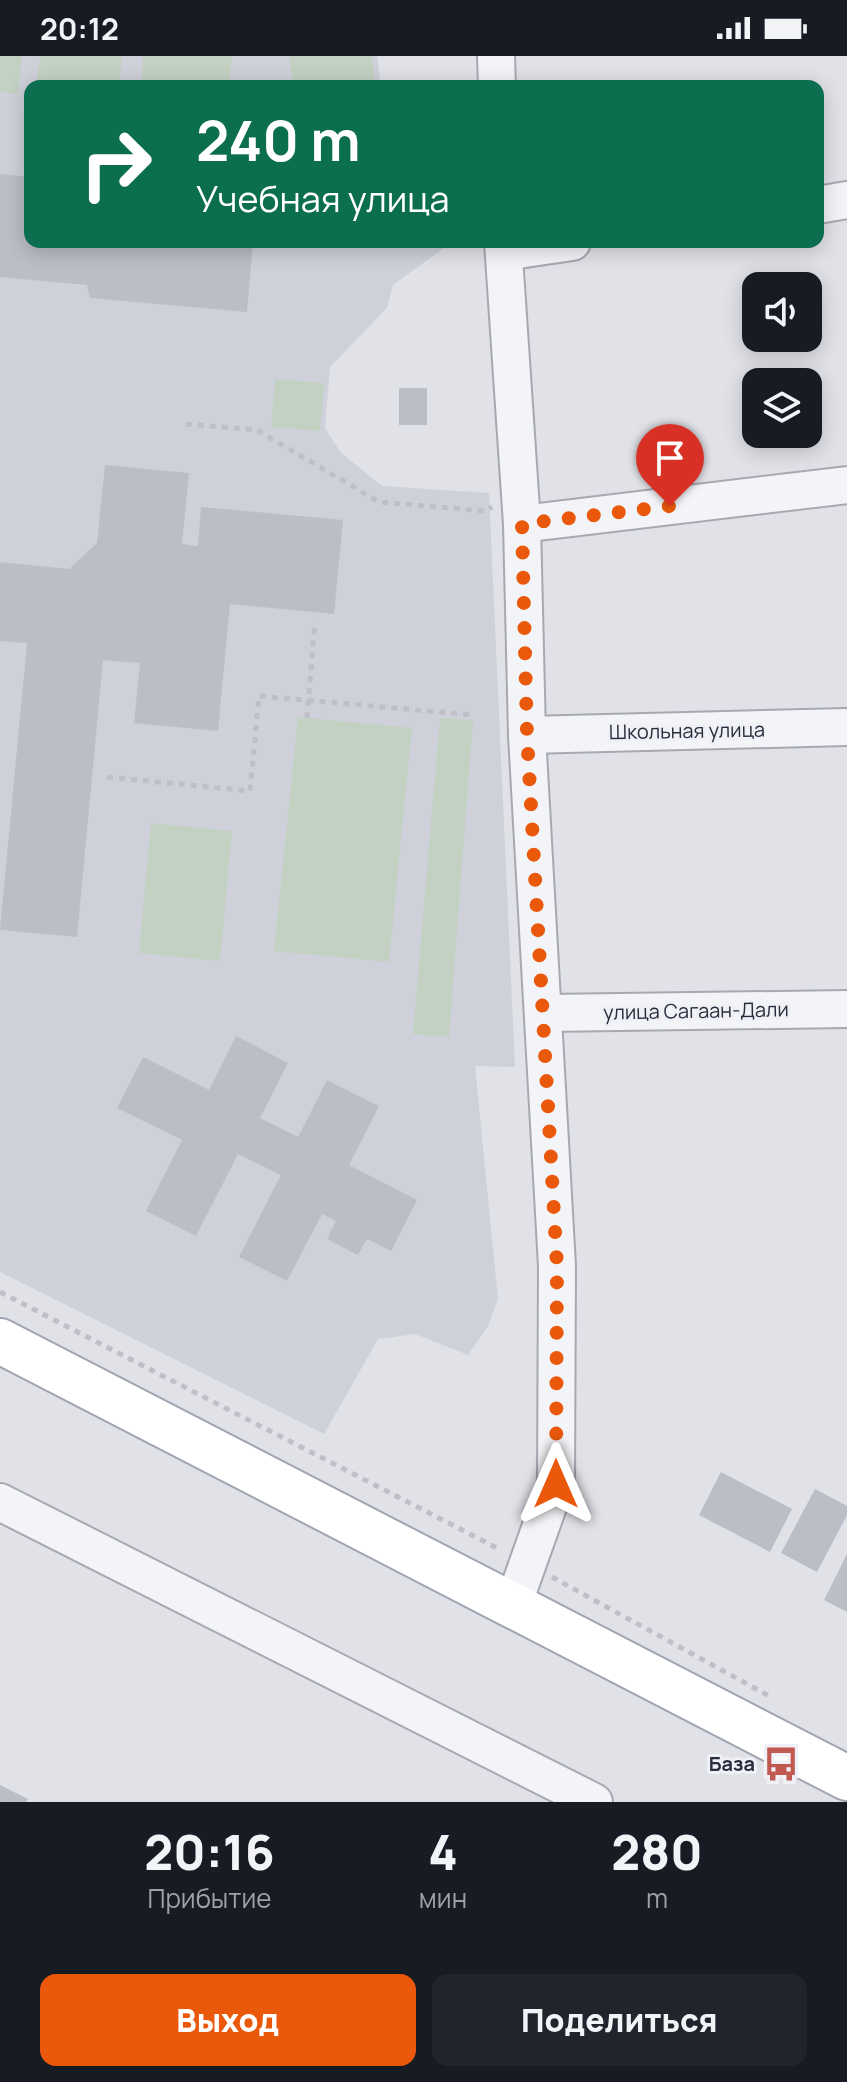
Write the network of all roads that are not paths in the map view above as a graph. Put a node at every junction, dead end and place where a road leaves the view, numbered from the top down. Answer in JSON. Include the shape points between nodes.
{"nodes":[{"id":1,"x":496,"y":56,"type":"edge"},
{"id":2,"x":497,"y":80,"type":"edge"},
{"id":3,"x":847,"y":200,"type":"edge"},
{"id":4,"x":824,"y":204,"type":"edge"},
{"id":5,"x":504,"y":248,"type":"edge"},
{"id":6,"x":847,"y":485,"type":"edge"},
{"id":7,"x":521,"y":508,"type":"junction"},
{"id":8,"x":847,"y":727,"type":"edge"},
{"id":9,"x":527,"y":735,"type":"junction"},
{"id":10,"x":847,"y":1009,"type":"edge"},
{"id":11,"x":546,"y":1013,"type":"junction"},
{"id":12,"x":0,"y":1341,"type":"edge"},
{"id":13,"x":0,"y":1502,"type":"edge"},
{"id":14,"x":513,"y":1605,"type":"junction"},
{"id":15,"x":847,"y":1778,"type":"edge"},
{"id":16,"x":594,"y":1802,"type":"edge"}],
"edges":[{"from":1,"to":2,"type":"street"},
{"from":3,"to":4,"type":"street"},
{"from":5,"to":7,"type":"street"},
{"from":6,"to":7,"type":"street"},
{"from":7,"to":9,"type":"street"},
{"from":8,"to":9,"type":"street","name":"Школьная улица"},
{"from":9,"to":11,"type":"street"},
{"from":10,"to":11,"type":"street","name":"улица Сагаан-Дали"},
{"from":11,"to":14,"type":"street","via":[[557,1266],[556,1484]]},
{"from":12,"to":14,"type":"main road"},
{"from":13,"to":16,"type":"street"},
{"from":14,"to":15,"type":"main road"}]}
